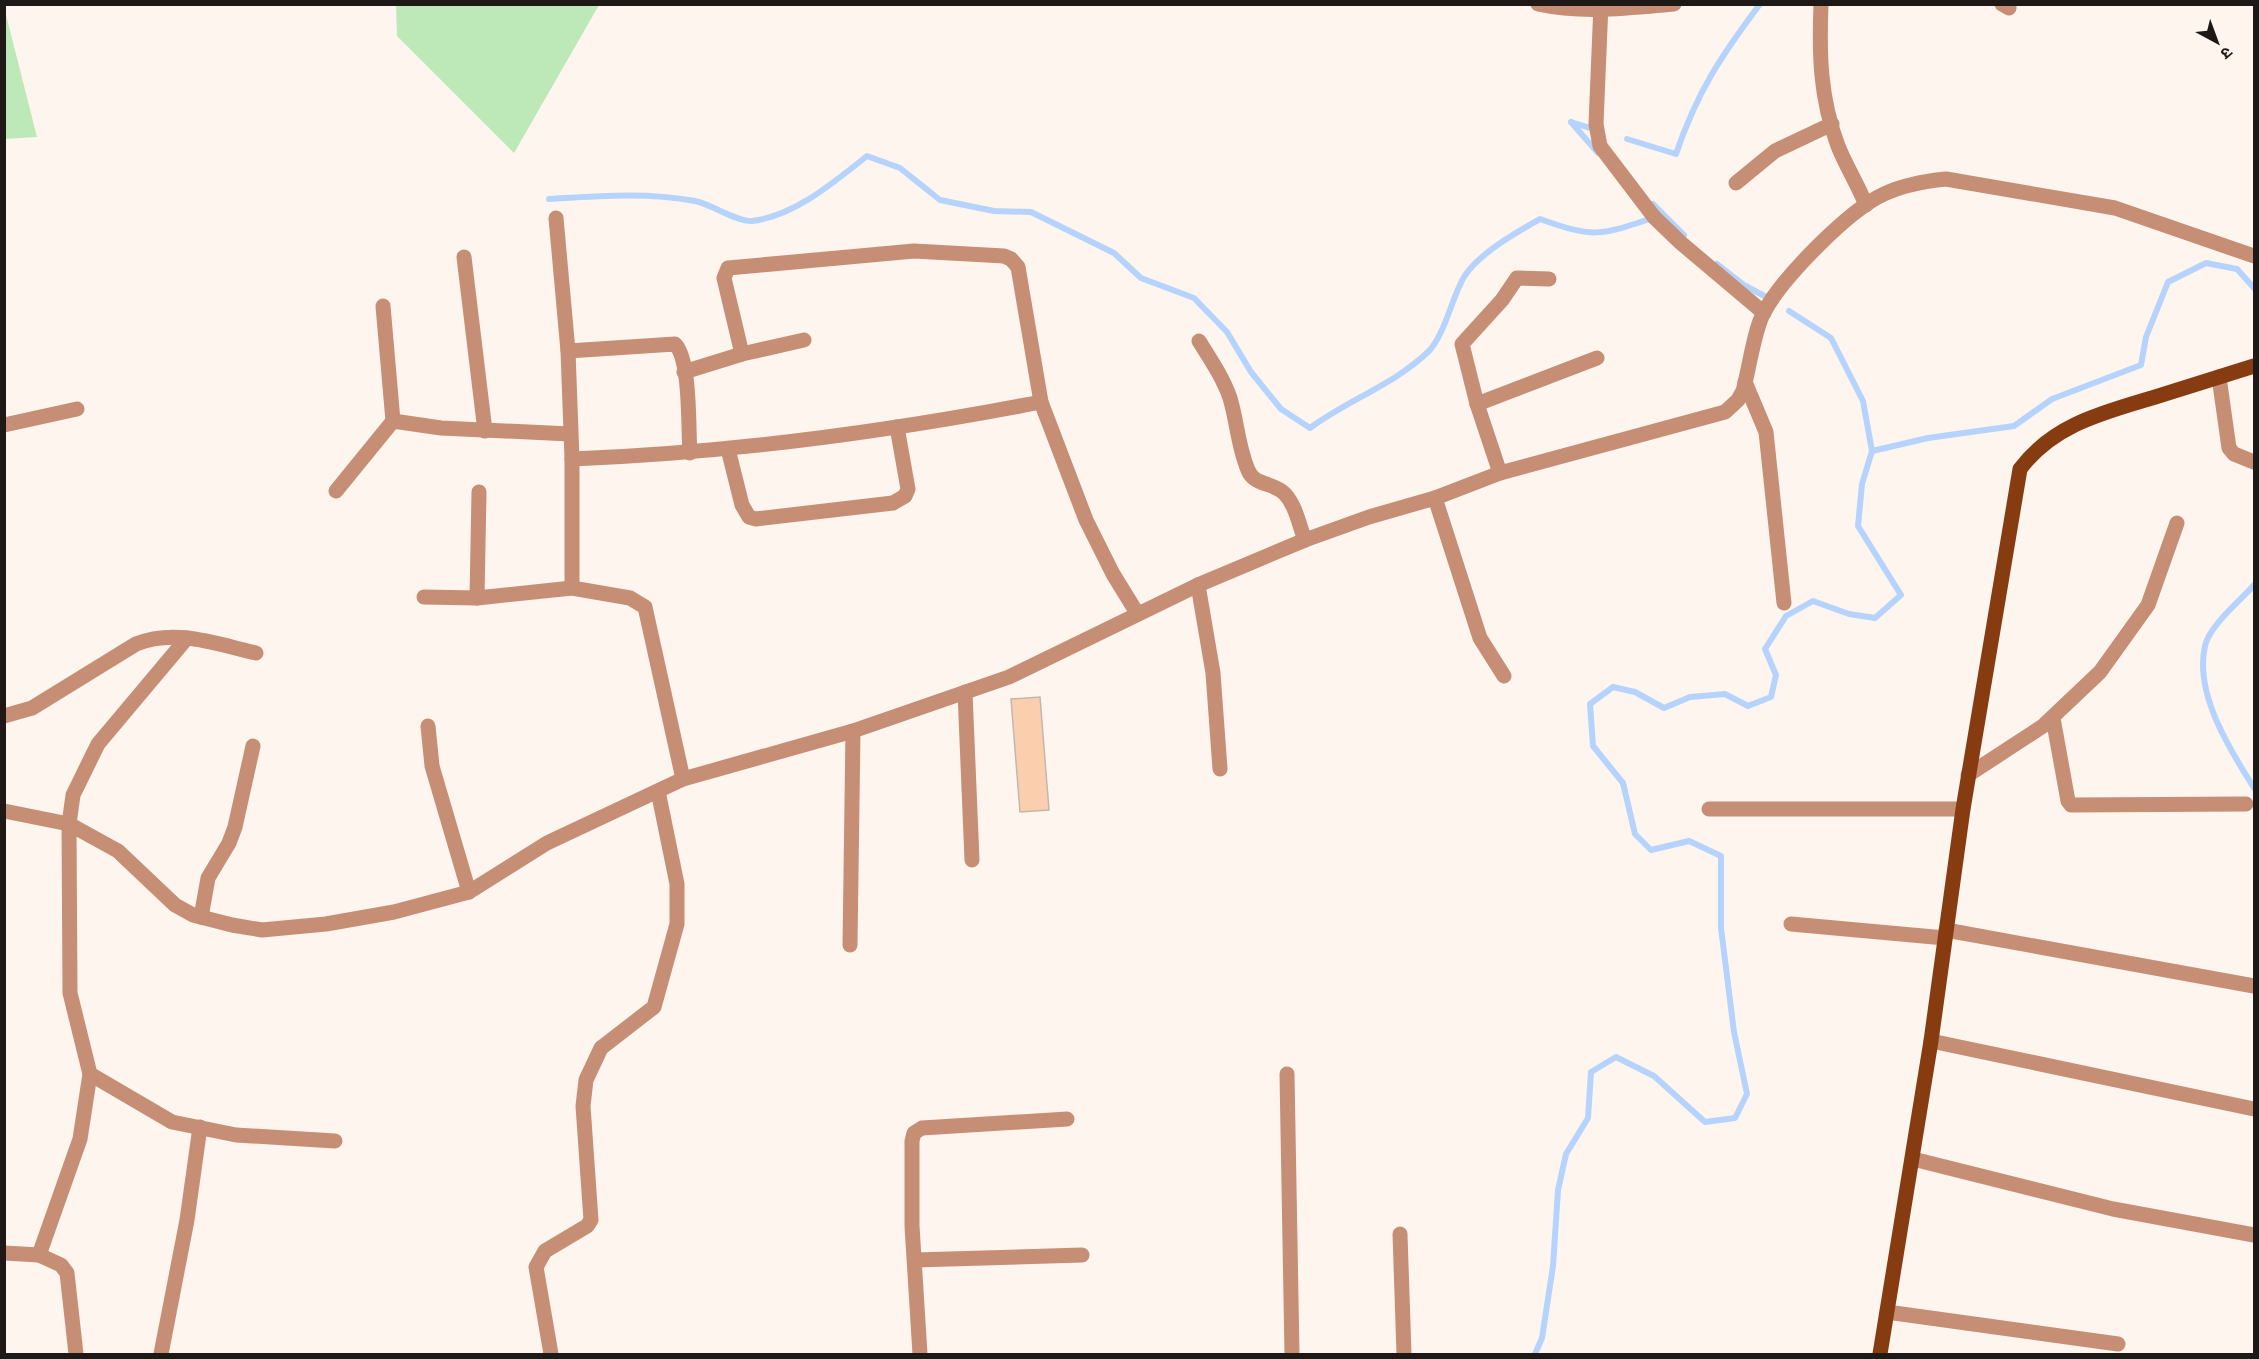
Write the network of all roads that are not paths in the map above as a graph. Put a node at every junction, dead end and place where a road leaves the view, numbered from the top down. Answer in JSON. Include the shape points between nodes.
{"nodes":[{"id":1,"x":1538,"y":4,"type":"edge"},
{"id":2,"x":1674,"y":4,"type":"edge"},
{"id":3,"x":1821,"y":4,"type":"edge"},
{"id":4,"x":1601,"y":7,"type":"edge"},
{"id":5,"x":1832,"y":124,"type":"junction"},
{"id":6,"x":1736,"y":183,"type":"dead end"},
{"id":7,"x":1866,"y":205,"type":"junction"},
{"id":8,"x":556,"y":218,"type":"dead end"},
{"id":9,"x":464,"y":256,"type":"dead end"},
{"id":10,"x":2254,"y":256,"type":"edge"},
{"id":11,"x":1549,"y":279,"type":"dead end"},
{"id":12,"x":383,"y":306,"type":"dead end"},
{"id":13,"x":1764,"y":313,"type":"junction"},
{"id":14,"x":804,"y":340,"type":"dead end"},
{"id":15,"x":1199,"y":341,"type":"dead end"},
{"id":16,"x":568,"y":351,"type":"junction"},
{"id":17,"x":742,"y":354,"type":"junction"},
{"id":18,"x":1597,"y":358,"type":"dead end"},
{"id":19,"x":2254,"y":366,"type":"edge"},
{"id":20,"x":684,"y":372,"type":"junction"},
{"id":21,"x":2219,"y":377,"type":"junction"},
{"id":22,"x":1745,"y":382,"type":"junction"},
{"id":23,"x":1041,"y":402,"type":"junction"},
{"id":24,"x":1477,"y":404,"type":"junction"},
{"id":25,"x":77,"y":408,"type":"dead end"},
{"id":26,"x":393,"y":421,"type":"junction"},
{"id":27,"x":4,"y":425,"type":"edge"},
{"id":28,"x":897,"y":427,"type":"junction"},
{"id":29,"x":485,"y":431,"type":"junction"},
{"id":30,"x":570,"y":434,"type":"junction"},
{"id":31,"x":728,"y":449,"type":"junction"},
{"id":32,"x":690,"y":453,"type":"junction"},
{"id":33,"x":572,"y":459,"type":"junction"},
{"id":34,"x":2254,"y":462,"type":"edge"},
{"id":35,"x":1500,"y":473,"type":"junction"},
{"id":36,"x":336,"y":491,"type":"dead end"},
{"id":37,"x":479,"y":492,"type":"dead end"},
{"id":38,"x":1435,"y":498,"type":"junction"},
{"id":39,"x":2177,"y":523,"type":"dead end"},
{"id":40,"x":1305,"y":540,"type":"junction"},
{"id":41,"x":1198,"y":585,"type":"junction"},
{"id":42,"x":572,"y":588,"type":"junction"},
{"id":43,"x":424,"y":597,"type":"dead end"},
{"id":44,"x":477,"y":598,"type":"junction"},
{"id":45,"x":1784,"y":603,"type":"dead end"},
{"id":46,"x":1137,"y":613,"type":"junction"},
{"id":47,"x":188,"y":638,"type":"junction"},
{"id":48,"x":256,"y":653,"type":"dead end"},
{"id":49,"x":1504,"y":676,"type":"dead end"},
{"id":50,"x":965,"y":692,"type":"junction"},
{"id":51,"x":4,"y":716,"type":"edge"},
{"id":52,"x":2053,"y":718,"type":"junction"},
{"id":53,"x":428,"y":726,"type":"dead end"},
{"id":54,"x":853,"y":731,"type":"junction"},
{"id":55,"x":253,"y":746,"type":"dead end"},
{"id":56,"x":1220,"y":769,"type":"dead end"},
{"id":57,"x":1968,"y":775,"type":"junction"},
{"id":58,"x":683,"y":779,"type":"junction"},
{"id":59,"x":658,"y":791,"type":"junction"},
{"id":60,"x":2247,"y":804,"type":"dead end"},
{"id":61,"x":1709,"y":809,"type":"dead end"},
{"id":62,"x":1963,"y":809,"type":"junction"},
{"id":63,"x":4,"y":811,"type":"edge"},
{"id":64,"x":69,"y":824,"type":"junction"},
{"id":65,"x":972,"y":860,"type":"dead end"},
{"id":66,"x":469,"y":892,"type":"junction"},
{"id":67,"x":201,"y":917,"type":"junction"},
{"id":68,"x":1791,"y":924,"type":"dead end"},
{"id":69,"x":1946,"y":934,"type":"junction"},
{"id":70,"x":850,"y":945,"type":"dead end"},
{"id":71,"x":2254,"y":986,"type":"edge"},
{"id":72,"x":1931,"y":1041,"type":"junction"},
{"id":73,"x":90,"y":1074,"type":"junction"},
{"id":74,"x":1287,"y":1074,"type":"dead end"},
{"id":75,"x":2254,"y":1109,"type":"edge"},
{"id":76,"x":1067,"y":1119,"type":"dead end"},
{"id":77,"x":200,"y":1127,"type":"junction"},
{"id":78,"x":335,"y":1141,"type":"dead end"},
{"id":79,"x":1913,"y":1159,"type":"junction"},
{"id":80,"x":1400,"y":1234,"type":"dead end"},
{"id":81,"x":2254,"y":1235,"type":"edge"},
{"id":82,"x":4,"y":1253,"type":"edge"},
{"id":83,"x":39,"y":1255,"type":"junction"},
{"id":84,"x":1082,"y":1255,"type":"dead end"},
{"id":85,"x":915,"y":1260,"type":"junction"},
{"id":86,"x":1887,"y":1312,"type":"junction"},
{"id":87,"x":2118,"y":1344,"type":"dead end"},
{"id":88,"x":76,"y":1354,"type":"edge"},
{"id":89,"x":161,"y":1354,"type":"edge"},
{"id":90,"x":551,"y":1354,"type":"edge"},
{"id":91,"x":920,"y":1354,"type":"edge"},
{"id":92,"x":1292,"y":1354,"type":"edge"},
{"id":93,"x":1404,"y":1354,"type":"edge"},
{"id":94,"x":1880,"y":1354,"type":"edge"}],
"edges":[{"from":1,"to":4,"type":"street","via":[[1559,9]]},
{"from":2,"to":4,"type":"street"},
{"from":3,"to":5,"type":"street","via":[[1819,60]]},
{"from":4,"to":13,"type":"street","via":[[1596,124],[1600,146],[1654,217]]},
{"from":5,"to":6,"type":"street","via":[[1775,150]]},
{"from":5,"to":7,"type":"street"},
{"from":7,"to":10,"type":"street","via":[[1885,194],[1946,178],[2115,208]]},
{"from":7,"to":13,"type":"street","via":[[1810,254]]},
{"from":8,"to":16,"type":"street"},
{"from":9,"to":29,"type":"street"},
{"from":11,"to":24,"type":"street","via":[[1517,278],[1463,341],[1462,351]]},
{"from":12,"to":26,"type":"street"},
{"from":13,"to":22,"type":"street"},
{"from":14,"to":17,"type":"street"},
{"from":15,"to":40,"type":"street","via":[[1230,398],[1248,471],[1256,481],[1285,494]]},
{"from":16,"to":20,"type":"street","via":[[673,342],[680,349]]},
{"from":16,"to":30,"type":"street"},
{"from":17,"to":20,"type":"street"},
{"from":17,"to":23,"type":"street","via":[[724,278],[728,268],[914,251],[1004,256],[1018,267]]},
{"from":18,"to":24,"type":"street"},
{"from":19,"to":21,"type":"main road"},
{"from":20,"to":32,"type":"street"},
{"from":21,"to":34,"type":"street","via":[[2229,448]]},
{"from":21,"to":57,"type":"main road","via":[[2083,420],[2053,436],[2020,469]]},
{"from":22,"to":35,"type":"street","via":[[1738,400],[1725,412]]},
{"from":22,"to":45,"type":"street","via":[[1766,432]]},
{"from":23,"to":28,"type":"street"},
{"from":23,"to":46,"type":"street","via":[[1086,520]]},
{"from":24,"to":35,"type":"street"},
{"from":25,"to":27,"type":"street"},
{"from":26,"to":29,"type":"street"},
{"from":26,"to":36,"type":"street"},
{"from":28,"to":31,"type":"street"},
{"from":28,"to":31,"type":"street","via":[[908,489],[894,503],[748,517]]},
{"from":29,"to":30,"type":"street"},
{"from":30,"to":33,"type":"street"},
{"from":31,"to":32,"type":"street"},
{"from":32,"to":33,"type":"street"},
{"from":33,"to":42,"type":"street"},
{"from":35,"to":38,"type":"street"},
{"from":37,"to":44,"type":"street"},
{"from":38,"to":40,"type":"street"},
{"from":38,"to":49,"type":"street","via":[[1480,638]]},
{"from":39,"to":52,"type":"street","via":[[2143,615],[2100,672]]},
{"from":40,"to":41,"type":"street"},
{"from":41,"to":46,"type":"street"},
{"from":41,"to":56,"type":"street","via":[[1213,673]]},
{"from":42,"to":44,"type":"street"},
{"from":42,"to":58,"type":"street","via":[[630,598],[645,607]]},
{"from":43,"to":44,"type":"street"},
{"from":46,"to":50,"type":"street","via":[[1008,676]]},
{"from":47,"to":48,"type":"street"},
{"from":47,"to":51,"type":"street","via":[[155,636],[136,644],[32,708]]},
{"from":47,"to":64,"type":"street","via":[[98,744],[73,795]]},
{"from":50,"to":54,"type":"street"},
{"from":50,"to":65,"type":"street"},
{"from":52,"to":57,"type":"street"},
{"from":52,"to":60,"type":"street","via":[[2071,805]]},
{"from":53,"to":66,"type":"street","via":[[432,766]]},
{"from":54,"to":58,"type":"street"},
{"from":54,"to":70,"type":"street"},
{"from":55,"to":67,"type":"street","via":[[236,827],[208,878]]},
{"from":57,"to":62,"type":"main road"},
{"from":58,"to":59,"type":"street"},
{"from":59,"to":66,"type":"street","via":[[547,843]]},
{"from":59,"to":90,"type":"street","via":[[677,884],[677,924],[654,1007],[601,1048],[586,1080],[583,1106],[591,1220],[545,1251],[536,1267]]},
{"from":61,"to":62,"type":"street"},
{"from":62,"to":69,"type":"main road"},
{"from":63,"to":64,"type":"street"},
{"from":64,"to":67,"type":"street","via":[[118,851],[164,898]]},
{"from":64,"to":73,"type":"street","via":[[70,993]]},
{"from":66,"to":67,"type":"street","via":[[394,912],[273,929]]},
{"from":68,"to":69,"type":"street"},
{"from":69,"to":71,"type":"street"},
{"from":69,"to":72,"type":"main road"},
{"from":72,"to":75,"type":"street"},
{"from":72,"to":79,"type":"main road"},
{"from":73,"to":77,"type":"street","via":[[172,1122]]},
{"from":73,"to":83,"type":"street","via":[[80,1139]]},
{"from":74,"to":92,"type":"street"},
{"from":76,"to":85,"type":"street","via":[[922,1128],[914,1133]]},
{"from":77,"to":78,"type":"street","via":[[236,1135]]},
{"from":77,"to":89,"type":"street"},
{"from":79,"to":81,"type":"street","via":[[2113,1209]]},
{"from":79,"to":86,"type":"main road"},
{"from":80,"to":93,"type":"street"},
{"from":82,"to":83,"type":"street"},
{"from":83,"to":88,"type":"street","via":[[61,1265],[67,1273]]},
{"from":84,"to":85,"type":"street"},
{"from":85,"to":91,"type":"street"},
{"from":86,"to":87,"type":"street"},
{"from":86,"to":94,"type":"main road"}]}
